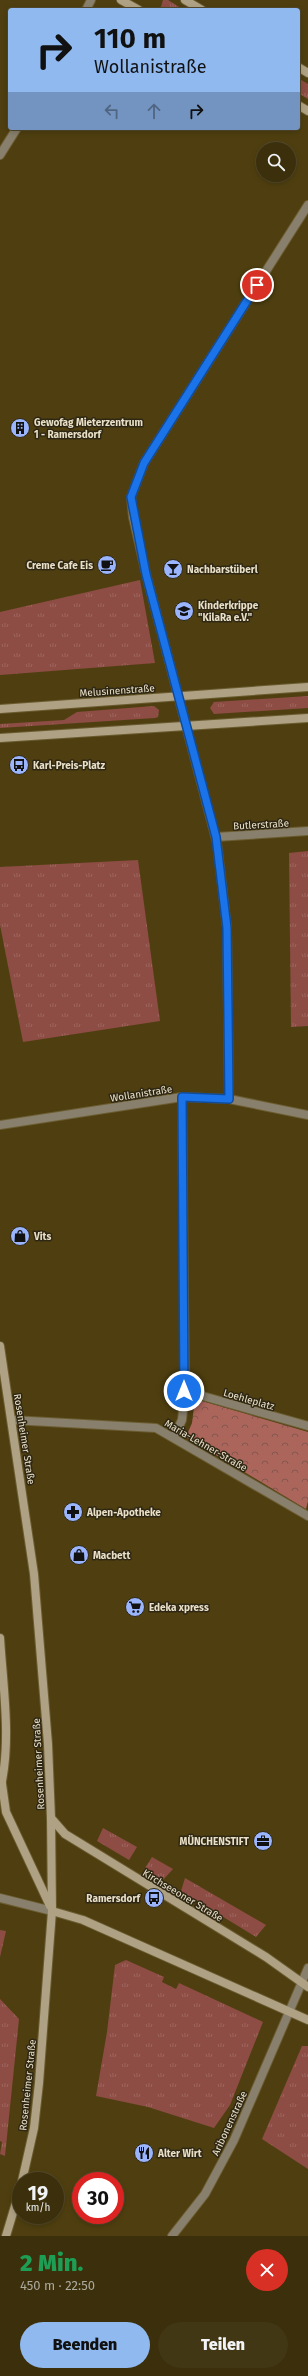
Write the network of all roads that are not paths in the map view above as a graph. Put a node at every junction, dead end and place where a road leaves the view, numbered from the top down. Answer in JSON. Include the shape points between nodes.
{"nodes":[{"id":1,"x":121,"y":0,"type":"edge"},
{"id":2,"x":185,"y":0,"type":"edge"},
{"id":3,"x":135,"y":8,"type":"edge"},
{"id":4,"x":199,"y":8,"type":"edge"},
{"id":5,"x":16,"y":130,"type":"edge"},
{"id":6,"x":0,"y":155,"type":"edge"},
{"id":7,"x":308,"y":205,"type":"edge"},
{"id":8,"x":308,"y":687,"type":"edge"},
{"id":9,"x":178,"y":696,"type":"junction"},
{"id":10,"x":0,"y":709,"type":"edge"},
{"id":11,"x":308,"y":718,"type":"edge"},
{"id":12,"x":185,"y":726,"type":"junction"},
{"id":13,"x":0,"y":738,"type":"edge"},
{"id":14,"x":308,"y":831,"type":"edge"},
{"id":15,"x":216,"y":837,"type":"junction"},
{"id":16,"x":182,"y":1097,"type":"junction"},
{"id":17,"x":229,"y":1099,"type":"junction"},
{"id":18,"x":308,"y":1115,"type":"edge"},
{"id":19,"x":0,"y":1125,"type":"edge"},
{"id":20,"x":0,"y":1346,"type":"edge"},
{"id":21,"x":184,"y":1391,"type":"junction"},
{"id":22,"x":12,"y":1420,"type":"junction"},
{"id":23,"x":308,"y":1426,"type":"edge"},
{"id":24,"x":174,"y":1437,"type":"junction"},
{"id":25,"x":308,"y":1516,"type":"edge"},
{"id":26,"x":0,"y":1638,"type":"edge"},
{"id":27,"x":1,"y":1787,"type":"edge"},
{"id":28,"x":51,"y":1818,"type":"junction"},
{"id":29,"x":0,"y":1898,"type":"edge"},
{"id":30,"x":52,"y":1911,"type":"junction"},
{"id":31,"x":308,"y":1968,"type":"edge"},
{"id":32,"x":301,"y":1982,"type":"junction"},
{"id":33,"x":308,"y":1987,"type":"edge"},
{"id":34,"x":288,"y":2010,"type":"junction"},
{"id":35,"x":308,"y":2020,"type":"edge"},
{"id":36,"x":24,"y":2172,"type":"edge"},
{"id":37,"x":12,"y":2216,"type":"edge"},
{"id":38,"x":6,"y":2236,"type":"edge"},
{"id":39,"x":172,"y":2236,"type":"edge"}],
"edges":[{"from":1,"to":3,"type":"main road"},
{"from":2,"to":4,"type":"main road"},
{"from":5,"to":6,"type":"street"},
{"from":7,"to":9,"type":"street","via":[[144,463],[132,490],[134,517]]},
{"from":8,"to":9,"type":"main road","name":"Melusinenstraße"},
{"from":9,"to":10,"type":"main road","name":"Melusinenstraße"},
{"from":9,"to":12,"type":"street"},
{"from":11,"to":12,"type":"main road"},
{"from":12,"to":13,"type":"main road"},
{"from":12,"to":15,"type":"street"},
{"from":14,"to":15,"type":"street","name":"Butlerstraße"},
{"from":15,"to":17,"type":"street","via":[[227,928]]},
{"from":16,"to":17,"type":"street","name":"Wollanistraße"},
{"from":16,"to":19,"type":"street","name":"Wollanistraße"},
{"from":16,"to":21,"type":"street"},
{"from":17,"to":18,"type":"street","name":"Wollanistraße"},
{"from":20,"to":22,"type":"main road","name":"Rosenheimer Straße"},
{"from":21,"to":23,"type":"street","name":"Loehleplatz"},
{"from":21,"to":24,"type":"street","via":[[182,1420]]},
{"from":22,"to":24,"type":"street","name":"Maria-Lehner-Straße","via":[[156,1428]]},
{"from":22,"to":28,"type":"main road","name":"Rosenheimer Straße","via":[[39,1621]]},
{"from":24,"to":25,"type":"street","name":"Maria-Lehner-Straße"},
{"from":26,"to":27,"type":"main road","via":[[5,1726]]},
{"from":27,"to":30,"type":"main road","via":[[6,1812]]},
{"from":28,"to":30,"type":"main road","name":"Rosenheimer Straße"},
{"from":28,"to":32,"type":"main road","name":"Kirchseeoner Straße","via":[[65,1834],[266,1957]]},
{"from":29,"to":30,"type":"street"},
{"from":30,"to":34,"type":"main road","via":[[83,1920]]},
{"from":30,"to":36,"type":"main road","name":"Rosenheimer Straße","via":[[39,2083],[34,2128]]},
{"from":31,"to":32,"type":"street","name":"Aribonenstraße"},
{"from":32,"to":33,"type":"main road","name":"Kirchseeoner Straße"},
{"from":32,"to":34,"type":"street","name":"Aribonenstraße"},
{"from":34,"to":35,"type":"main road"},
{"from":34,"to":39,"type":"street","name":"Aribonenstraße","via":[[234,2140],[205,2194]]},
{"from":37,"to":38,"type":"main road"}]}
